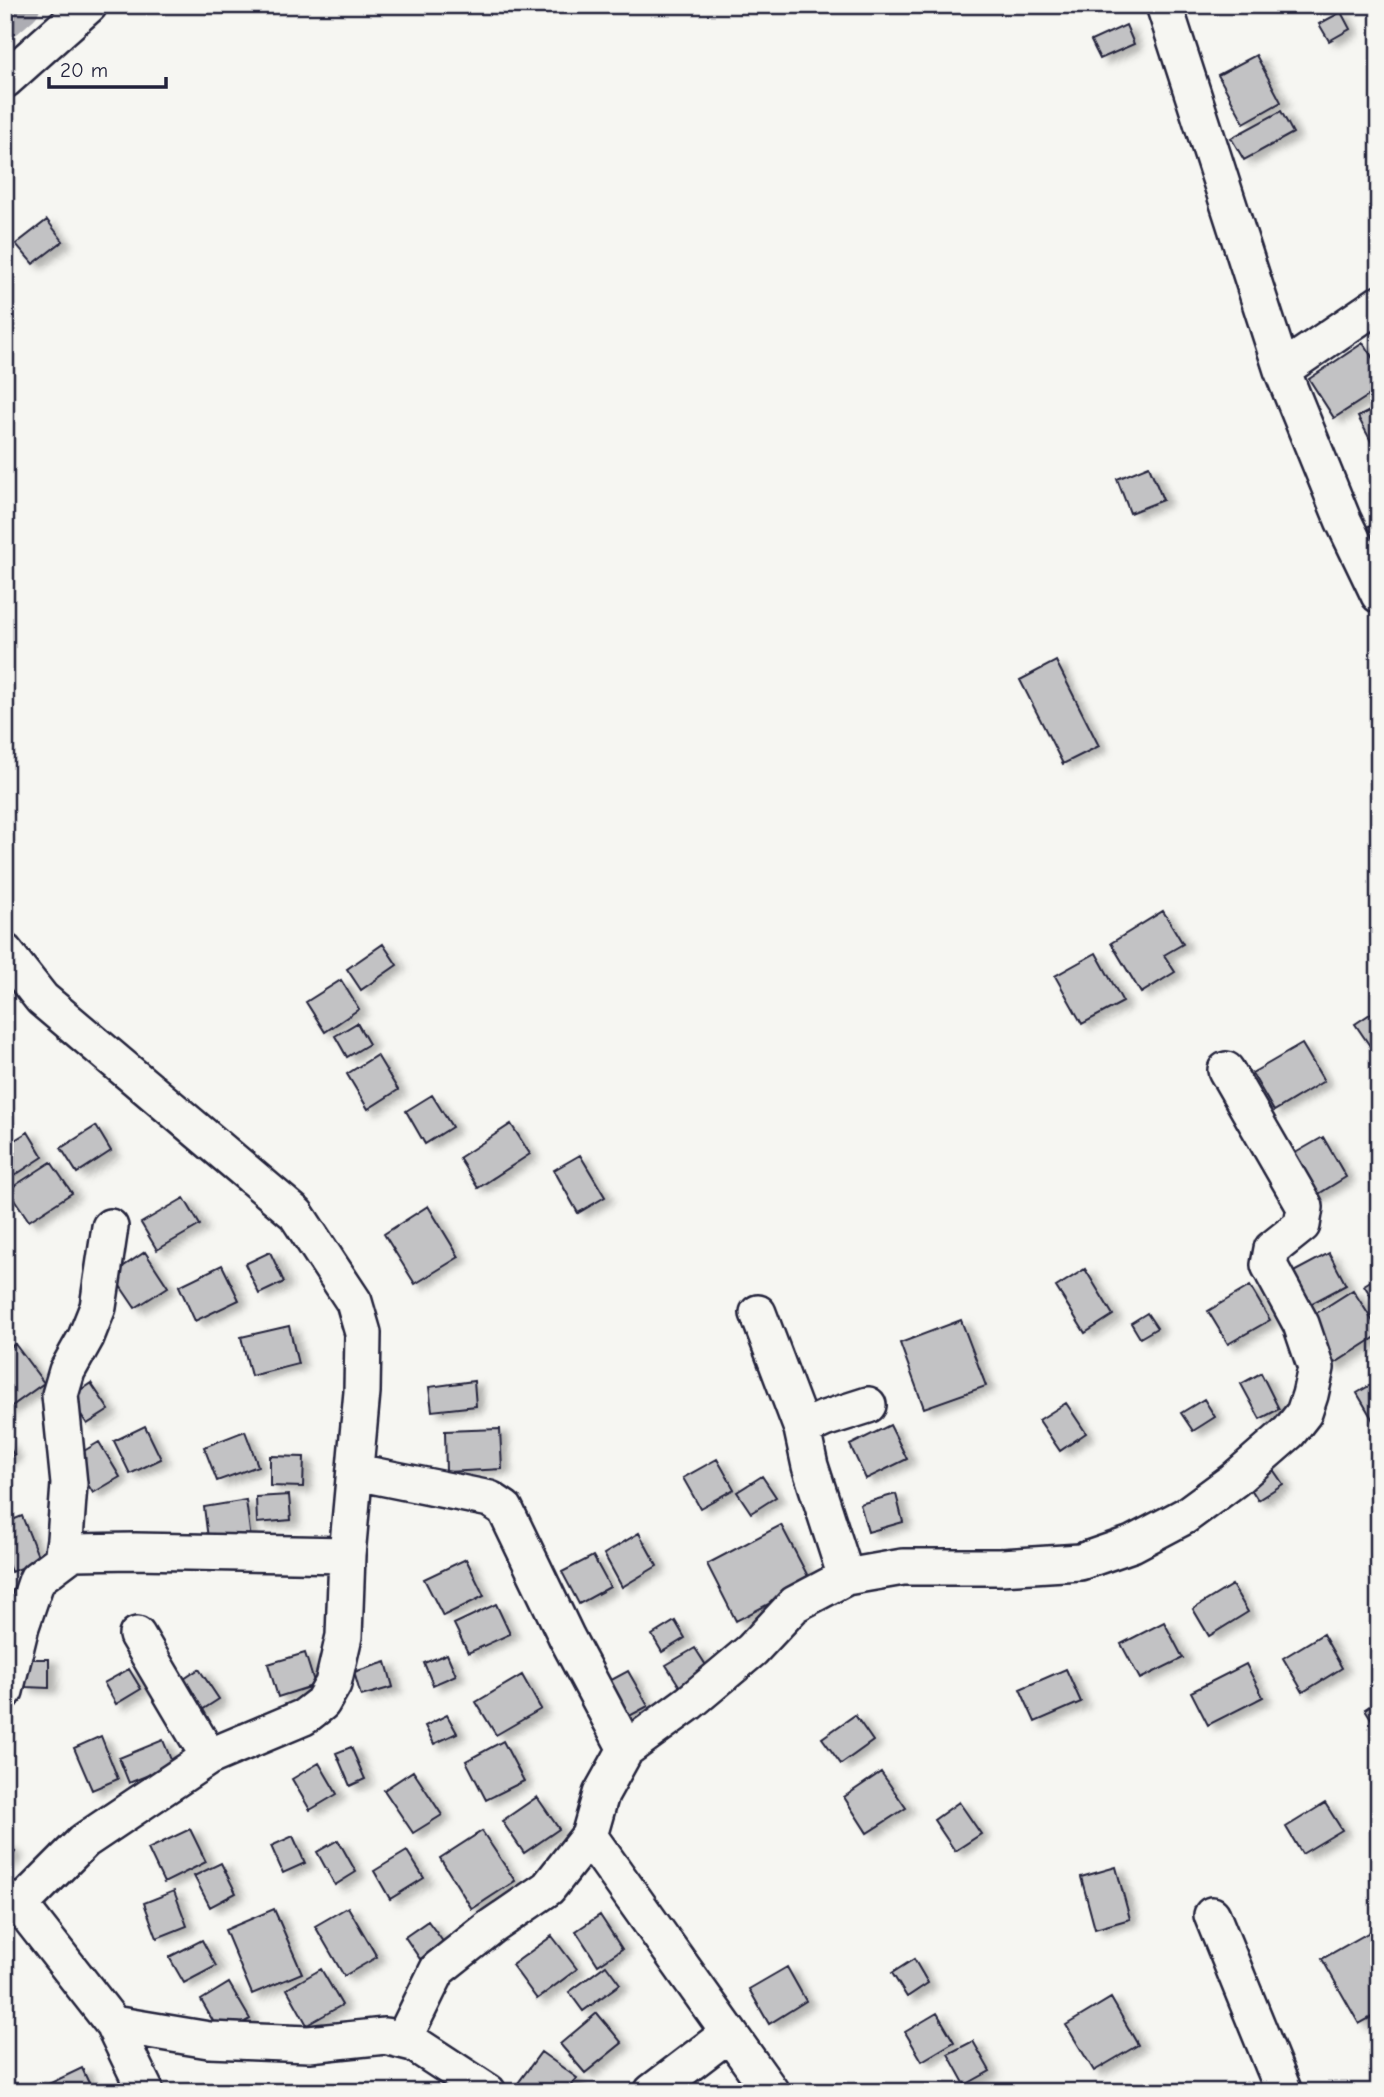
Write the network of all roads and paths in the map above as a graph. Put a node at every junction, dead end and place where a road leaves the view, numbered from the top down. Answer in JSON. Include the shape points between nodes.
{"nodes":[{"id":1,"x":89,"y":5,"type":"edge"},
{"id":2,"x":1164,"y":5,"type":"edge"},
{"id":3,"x":5,"y":80,"type":"edge"},
{"id":4,"x":1379,"y":304,"type":"edge"},
{"id":5,"x":1282,"y":370,"type":"junction"},
{"id":6,"x":1379,"y":595,"type":"edge"},
{"id":7,"x":5,"y":952,"type":"edge"},
{"id":8,"x":1226,"y":1070,"type":"dead end"},
{"id":9,"x":110,"y":1227,"type":"dead end"},
{"id":10,"x":758,"y":1313,"type":"dead end"},
{"id":11,"x":868,"y":1405,"type":"dead end"},
{"id":12,"x":802,"y":1429,"type":"junction"},
{"id":13,"x":356,"y":1472,"type":"junction"},
{"id":14,"x":347,"y":1555,"type":"junction"},
{"id":15,"x":62,"y":1560,"type":"junction"},
{"id":16,"x":846,"y":1577,"type":"junction"},
{"id":17,"x":137,"y":1635,"type":"dead end"},
{"id":18,"x":5,"y":1691,"type":"edge"},
{"id":19,"x":626,"y":1749,"type":"junction"},
{"id":20,"x":209,"y":1757,"type":"junction"},
{"id":21,"x":589,"y":1836,"type":"junction"},
{"id":22,"x":13,"y":1902,"type":"edge"},
{"id":23,"x":1212,"y":1916,"type":"dead end"},
{"id":24,"x":113,"y":2024,"type":"junction"},
{"id":25,"x":728,"y":2034,"type":"junction"},
{"id":26,"x":403,"y":2040,"type":"junction"},
{"id":27,"x":146,"y":2092,"type":"edge"},
{"id":28,"x":488,"y":2092,"type":"edge"},
{"id":29,"x":652,"y":2092,"type":"edge"},
{"id":30,"x":771,"y":2092,"type":"edge"},
{"id":31,"x":1284,"y":2092,"type":"edge"}],
"edges":[{"from":1,"to":3,"type":"street"},
{"from":2,"to":5,"type":"street"},
{"from":4,"to":5,"type":"street"},
{"from":5,"to":6,"type":"street"},
{"from":7,"to":13,"type":"street","via":[[42,999],[296,1214],[330,1263],[354,1302],[363,1333]]},
{"from":8,"to":16,"type":"street","via":[[1305,1206],[1302,1225],[1272,1249],[1269,1265],[1301,1324],[1316,1368],[1304,1413],[1234,1480],[1185,1516],[1132,1544],[1080,1562],[903,1567]]},
{"from":9,"to":15,"type":"street","via":[[98,1307],[60,1395],[69,1484]]},
{"from":10,"to":12,"type":"street"},
{"from":11,"to":12,"type":"street"},
{"from":12,"to":16,"type":"street"},
{"from":13,"to":14,"type":"street"},
{"from":13,"to":19,"type":"street","via":[[490,1499],[505,1509]]},
{"from":14,"to":15,"type":"street","via":[[73,1552]]},
{"from":14,"to":20,"type":"street","via":[[344,1636],[333,1684],[322,1703],[304,1717]]},
{"from":15,"to":18,"type":"street","via":[[37,1579]]},
{"from":16,"to":19,"type":"street","via":[[795,1604],[752,1650]]},
{"from":17,"to":20,"type":"street"},
{"from":19,"to":21,"type":"street","via":[[601,1794]]},
{"from":20,"to":22,"type":"street","via":[[85,1841]]},
{"from":21,"to":25,"type":"street"},
{"from":21,"to":26,"type":"street","via":[[548,1888],[438,1969]]},
{"from":22,"to":24,"type":"street"},
{"from":23,"to":31,"type":"street"},
{"from":24,"to":26,"type":"street","via":[[209,2040],[309,2044],[385,2036]]},
{"from":24,"to":27,"type":"street"},
{"from":25,"to":29,"type":"street"},
{"from":25,"to":30,"type":"street"},
{"from":26,"to":28,"type":"street"}]}
